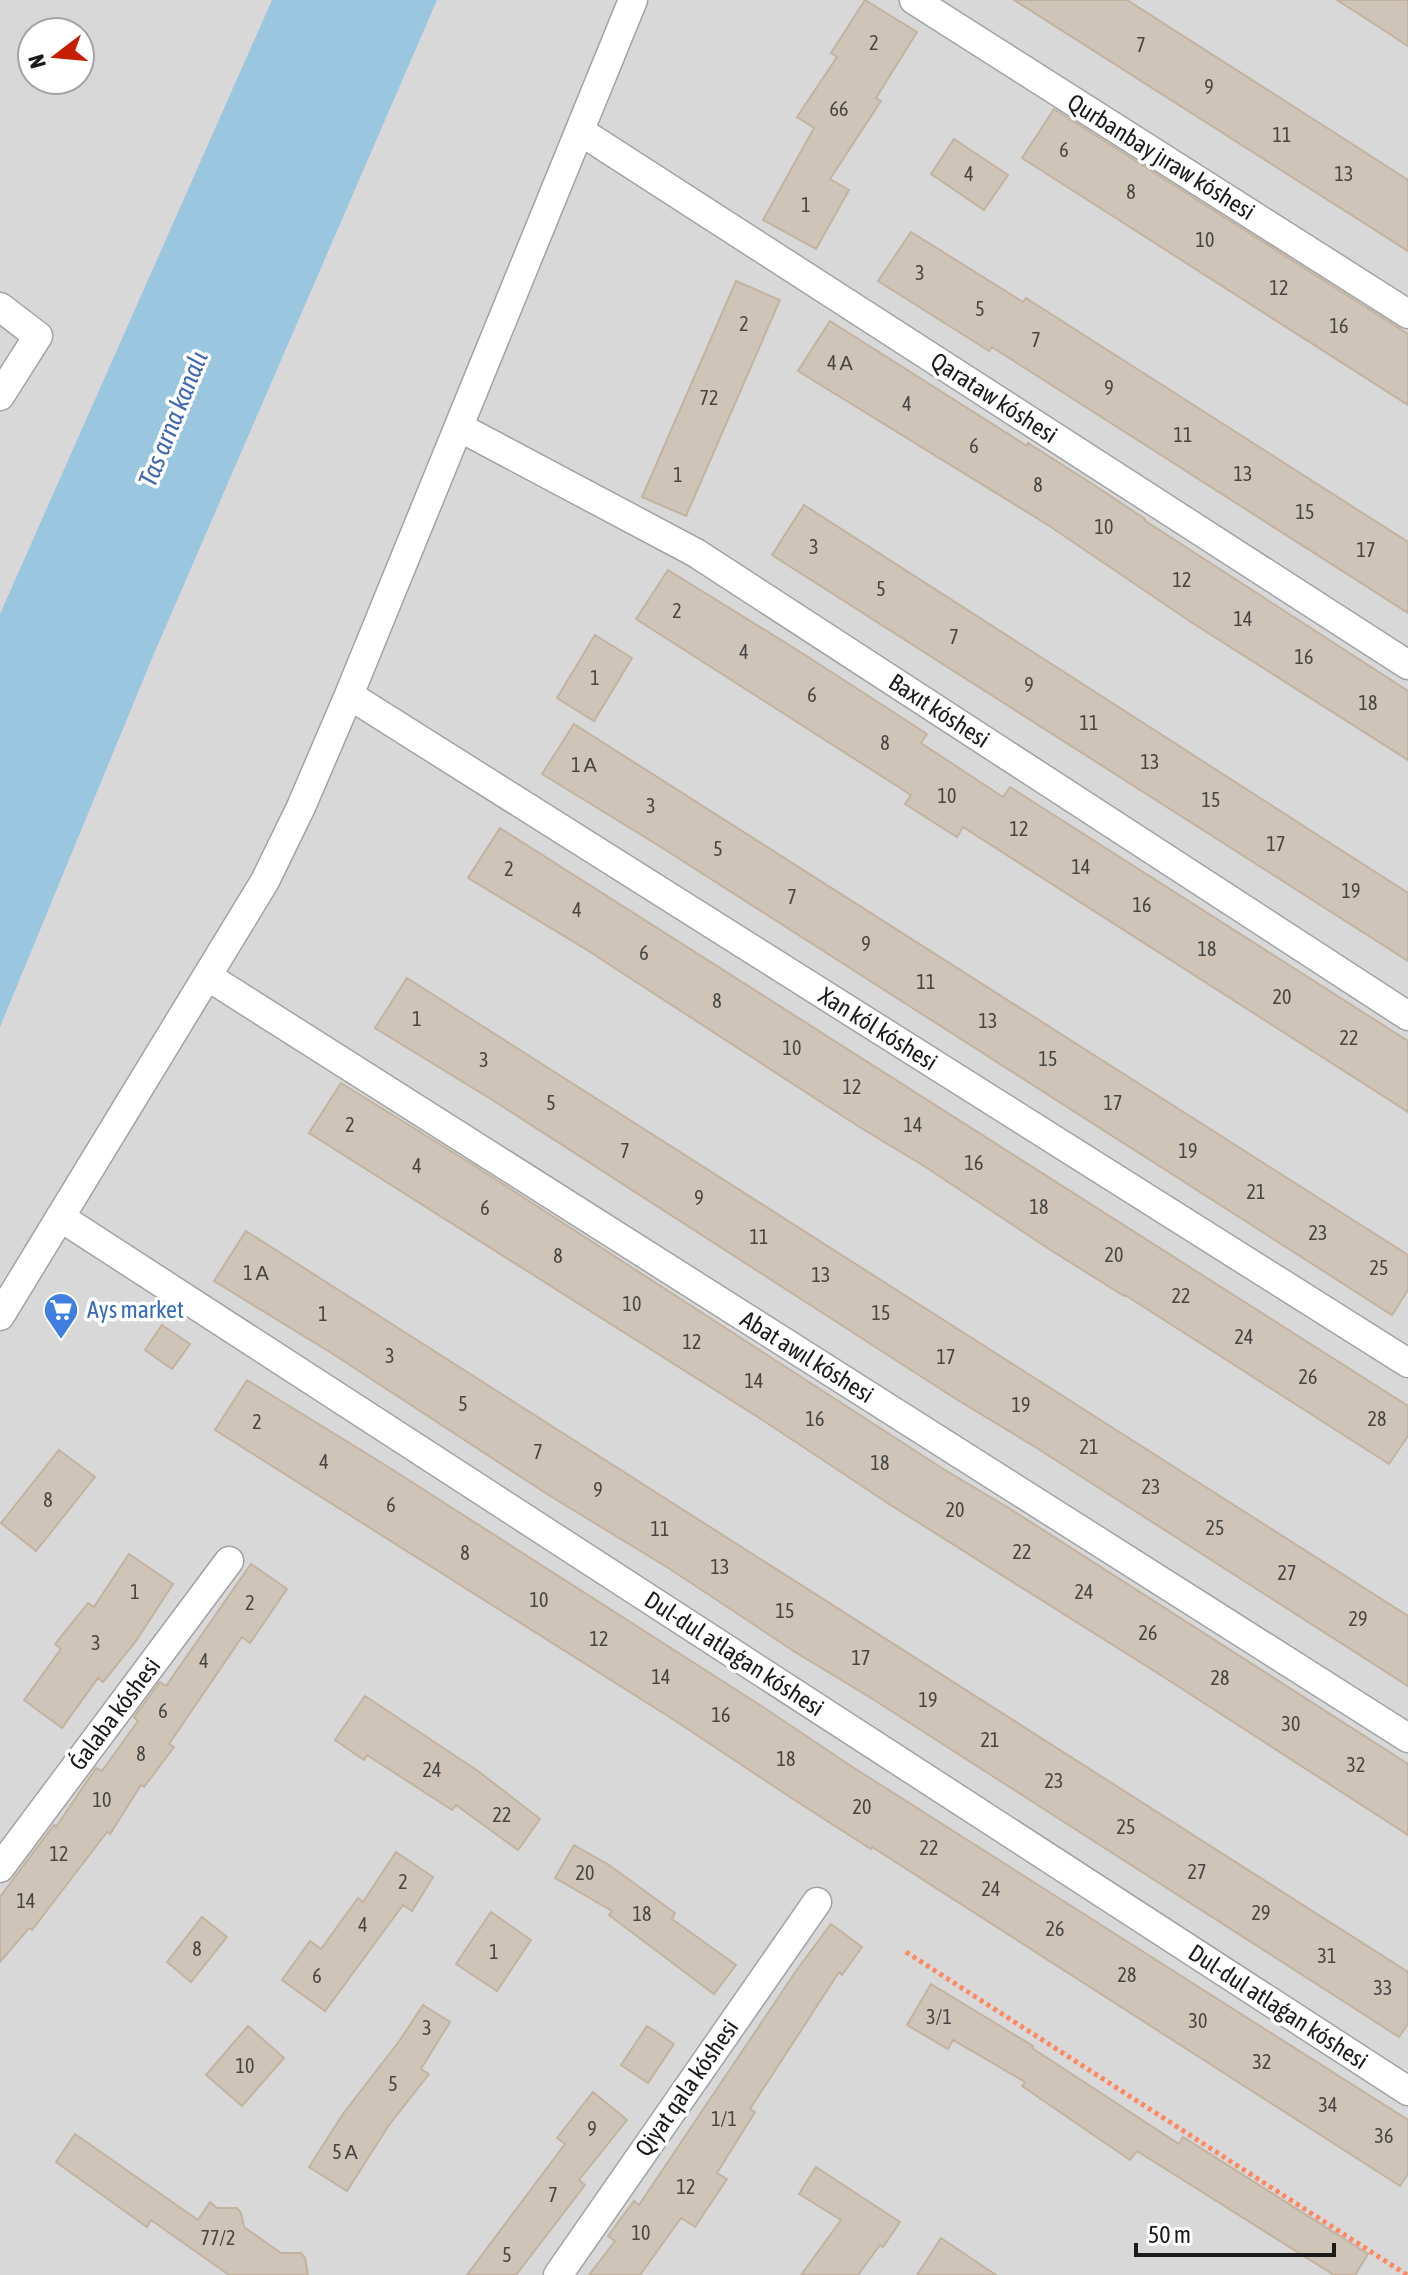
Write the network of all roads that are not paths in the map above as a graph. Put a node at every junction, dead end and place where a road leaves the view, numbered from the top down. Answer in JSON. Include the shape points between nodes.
{"nodes":[{"id":1,"x":633,"y":0,"type":"edge"},
{"id":2,"x":914,"y":0,"type":"edge"},
{"id":3,"x":580,"y":131,"type":"junction"},
{"id":4,"x":0,"y":307,"type":"edge"},
{"id":5,"x":1408,"y":314,"type":"edge"},
{"id":6,"x":0,"y":396,"type":"edge"},
{"id":7,"x":459,"y":427,"type":"junction"},
{"id":8,"x":1408,"y":665,"type":"edge"},
{"id":9,"x":349,"y":695,"type":"junction"},
{"id":10,"x":207,"y":976,"type":"junction"},
{"id":11,"x":1408,"y":1016,"type":"edge"},
{"id":12,"x":60,"y":1217,"type":"junction"},
{"id":13,"x":0,"y":1316,"type":"edge"},
{"id":14,"x":1408,"y":1363,"type":"edge"},
{"id":15,"x":229,"y":1561,"type":"dead end"},
{"id":16,"x":1408,"y":1738,"type":"edge"},
{"id":17,"x":0,"y":1868,"type":"edge"},
{"id":18,"x":817,"y":1902,"type":"dead end"},
{"id":19,"x":1408,"y":2091,"type":"edge"},
{"id":20,"x":558,"y":2275,"type":"edge"}],
"edges":[{"from":1,"to":3,"type":"street"},
{"from":2,"to":5,"type":"street","name":"Qurbanbay jıraw kóshesi"},
{"from":3,"to":7,"type":"street"},
{"from":3,"to":8,"type":"street","name":"Qarataw kóshesi"},
{"from":4,"to":6,"type":"street","via":[[38,336]]},
{"from":7,"to":9,"type":"street"},
{"from":7,"to":11,"type":"street","name":"Baxıt kóshesi","via":[[696,553]]},
{"from":9,"to":10,"type":"street","via":[[265,881]]},
{"from":9,"to":14,"type":"street","name":"Xan kól kóshesi"},
{"from":10,"to":12,"type":"street"},
{"from":10,"to":16,"type":"street","name":"Abat awıl kóshesi"},
{"from":12,"to":13,"type":"street"},
{"from":12,"to":19,"type":"street","name":"Dul-dul atlaǵan kóshesi"},
{"from":15,"to":17,"type":"street","name":"Ǵalaba kóshesi"},
{"from":18,"to":20,"type":"street","name":"Qiyat qala kóshesi"}]}
